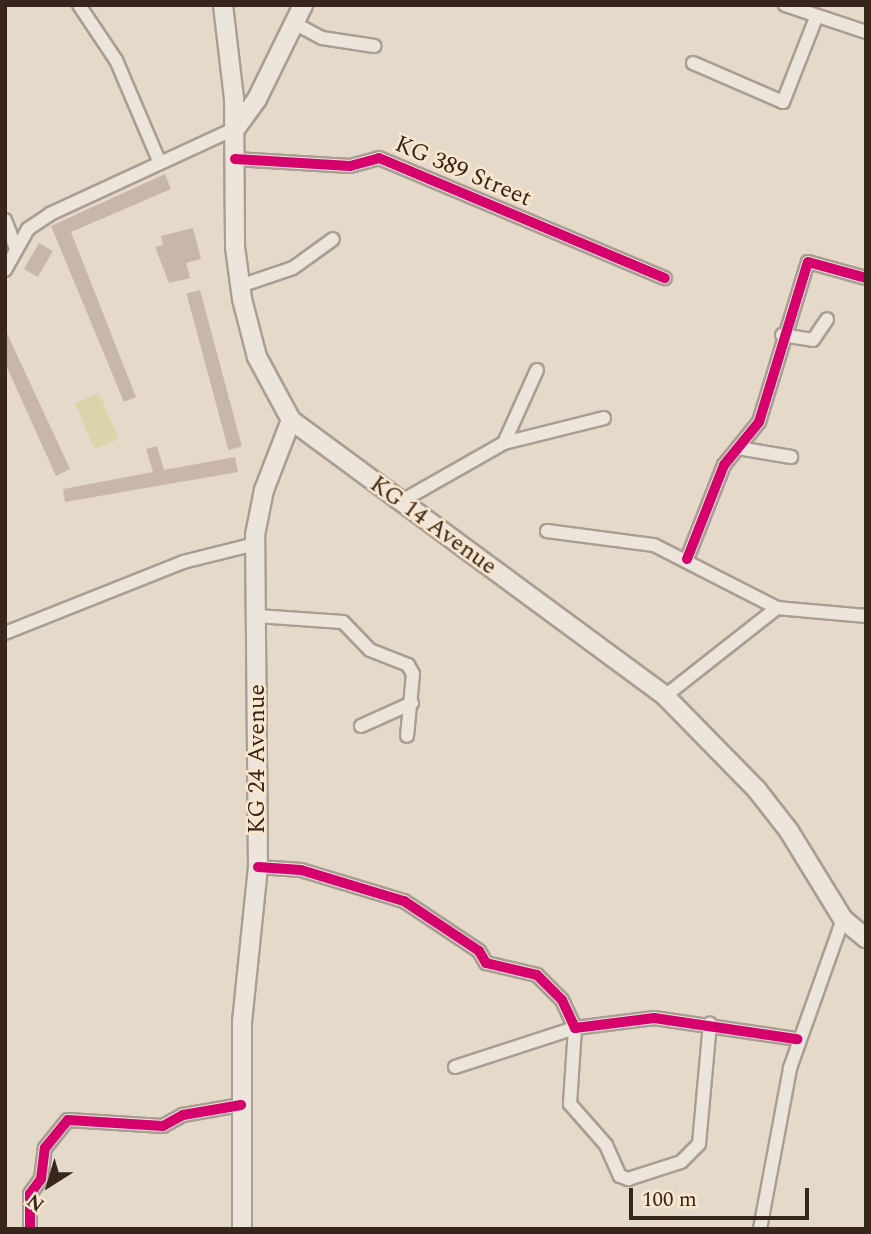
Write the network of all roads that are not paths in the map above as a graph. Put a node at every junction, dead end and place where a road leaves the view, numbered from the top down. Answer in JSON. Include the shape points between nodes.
{"nodes":[{"id":1,"x":79,"y":5,"type":"edge"},
{"id":2,"x":222,"y":5,"type":"edge"},
{"id":3,"x":303,"y":5,"type":"edge"},
{"id":4,"x":785,"y":5,"type":"edge"},
{"id":5,"x":816,"y":18,"type":"junction"},
{"id":6,"x":292,"y":22,"type":"junction"},
{"id":7,"x":866,"y":32,"type":"edge"},
{"id":8,"x":374,"y":46,"type":"dead end"},
{"id":9,"x":692,"y":63,"type":"dead end"},
{"id":10,"x":236,"y":128,"type":"junction"},
{"id":11,"x":235,"y":159,"type":"junction"},
{"id":12,"x":160,"y":163,"type":"junction"},
{"id":13,"x":5,"y":220,"type":"edge"},
{"id":14,"x":333,"y":239,"type":"dead end"},
{"id":15,"x":16,"y":248,"type":"junction"},
{"id":16,"x":5,"y":270,"type":"edge"},
{"id":17,"x":665,"y":278,"type":"dead end"},
{"id":18,"x":866,"y":278,"type":"edge"},
{"id":19,"x":240,"y":286,"type":"junction"},
{"id":20,"x":827,"y":319,"type":"dead end"},
{"id":21,"x":782,"y":335,"type":"junction"},
{"id":22,"x":537,"y":370,"type":"dead end"},
{"id":23,"x":604,"y":418,"type":"dead end"},
{"id":24,"x":291,"y":420,"type":"junction"},
{"id":25,"x":504,"y":443,"type":"junction"},
{"id":26,"x":738,"y":447,"type":"junction"},
{"id":27,"x":791,"y":457,"type":"dead end"},
{"id":28,"x":400,"y":502,"type":"junction"},
{"id":29,"x":547,"y":531,"type":"dead end"},
{"id":30,"x":256,"y":544,"type":"junction"},
{"id":31,"x":687,"y":559,"type":"junction"},
{"id":32,"x":777,"y":608,"type":"junction"},
{"id":33,"x":257,"y":616,"type":"junction"},
{"id":34,"x":866,"y":616,"type":"edge"},
{"id":35,"x":5,"y":633,"type":"edge"},
{"id":36,"x":665,"y":696,"type":"junction"},
{"id":37,"x":412,"y":704,"type":"junction"},
{"id":38,"x":361,"y":726,"type":"dead end"},
{"id":39,"x":407,"y":736,"type":"dead end"},
{"id":40,"x":258,"y":867,"type":"junction"},
{"id":41,"x":843,"y":919,"type":"junction"},
{"id":42,"x":866,"y":938,"type":"edge"},
{"id":43,"x":710,"y":1024,"type":"junction"},
{"id":44,"x":575,"y":1028,"type":"junction"},
{"id":45,"x":797,"y":1040,"type":"junction"},
{"id":46,"x":455,"y":1067,"type":"dead end"},
{"id":47,"x":242,"y":1105,"type":"junction"},
{"id":48,"x":30,"y":1229,"type":"edge"},
{"id":49,"x":242,"y":1229,"type":"edge"},
{"id":50,"x":760,"y":1229,"type":"edge"}],
"edges":[{"from":1,"to":12,"type":"street","via":[[116,60]]},
{"from":2,"to":10,"type":"main road","name":"KG 14 Avenue"},
{"from":3,"to":6,"type":"main road"},
{"from":4,"to":5,"type":"street"},
{"from":5,"to":7,"type":"street"},
{"from":5,"to":9,"type":"street","via":[[783,103]]},
{"from":6,"to":8,"type":"street","via":[[322,38]]},
{"from":6,"to":10,"type":"main road","via":[[257,99]]},
{"from":10,"to":11,"type":"main road","name":"KG 14 Avenue"},
{"from":10,"to":12,"type":"street"},
{"from":11,"to":17,"type":"street","name":"KG 389 Street","via":[[350,166],[379,158]]},
{"from":11,"to":19,"type":"main road","name":"KG 14 Avenue"},
{"from":12,"to":15,"type":"street","via":[[50,214],[28,229]]},
{"from":13,"to":15,"type":"street"},
{"from":14,"to":19,"type":"street","via":[[293,268]]},
{"from":15,"to":16,"type":"street"},
{"from":18,"to":21,"type":"street","via":[[808,262]]},
{"from":19,"to":24,"type":"main road","name":"KG 14 Avenue","via":[[257,357]]},
{"from":20,"to":21,"type":"street","via":[[813,340]]},
{"from":21,"to":26,"type":"street","via":[[759,422]]},
{"from":22,"to":25,"type":"street"},
{"from":23,"to":25,"type":"street"},
{"from":24,"to":28,"type":"main road","name":"KG 14 Avenue"},
{"from":24,"to":30,"type":"main road","name":"KG 24 Avenue","via":[[259,505]]},
{"from":25,"to":28,"type":"street"},
{"from":26,"to":27,"type":"street"},
{"from":26,"to":31,"type":"street","via":[[724,465]]},
{"from":28,"to":36,"type":"main road","name":"KG 14 Avenue"},
{"from":29,"to":31,"type":"street","via":[[654,545]]},
{"from":30,"to":33,"type":"main road","name":"KG 24 Avenue"},
{"from":30,"to":35,"type":"street","via":[[183,562]]},
{"from":31,"to":32,"type":"street"},
{"from":32,"to":34,"type":"street"},
{"from":32,"to":36,"type":"street"},
{"from":33,"to":37,"type":"street","via":[[343,622],[370,650],[408,664],[413,674]]},
{"from":33,"to":40,"type":"main road","name":"KG 24 Avenue"},
{"from":36,"to":41,"type":"main road","name":"KG 14 Avenue","via":[[711,738],[765,800]]},
{"from":37,"to":38,"type":"street"},
{"from":37,"to":39,"type":"street"},
{"from":40,"to":44,"type":"street","via":[[300,870],[404,901],[479,951],[486,963],[537,975],[562,1000]]},
{"from":40,"to":47,"type":"main road","name":"KG 24 Avenue","via":[[242,1022]]},
{"from":41,"to":42,"type":"main road","name":"KG 14 Avenue"},
{"from":41,"to":45,"type":"street"},
{"from":43,"to":44,"type":"street","via":[[654,1018]]},
{"from":43,"to":44,"type":"street","via":[[699,1144],[681,1163],[628,1179],[620,1175],[606,1145],[570,1104]]},
{"from":43,"to":45,"type":"street"},
{"from":44,"to":46,"type":"street"},
{"from":45,"to":50,"type":"street"},
{"from":47,"to":48,"type":"street","via":[[183,1115],[163,1126],[68,1120],[45,1148],[41,1179],[30,1194]]},
{"from":47,"to":49,"type":"main road","name":"KG 24 Avenue"}]}
